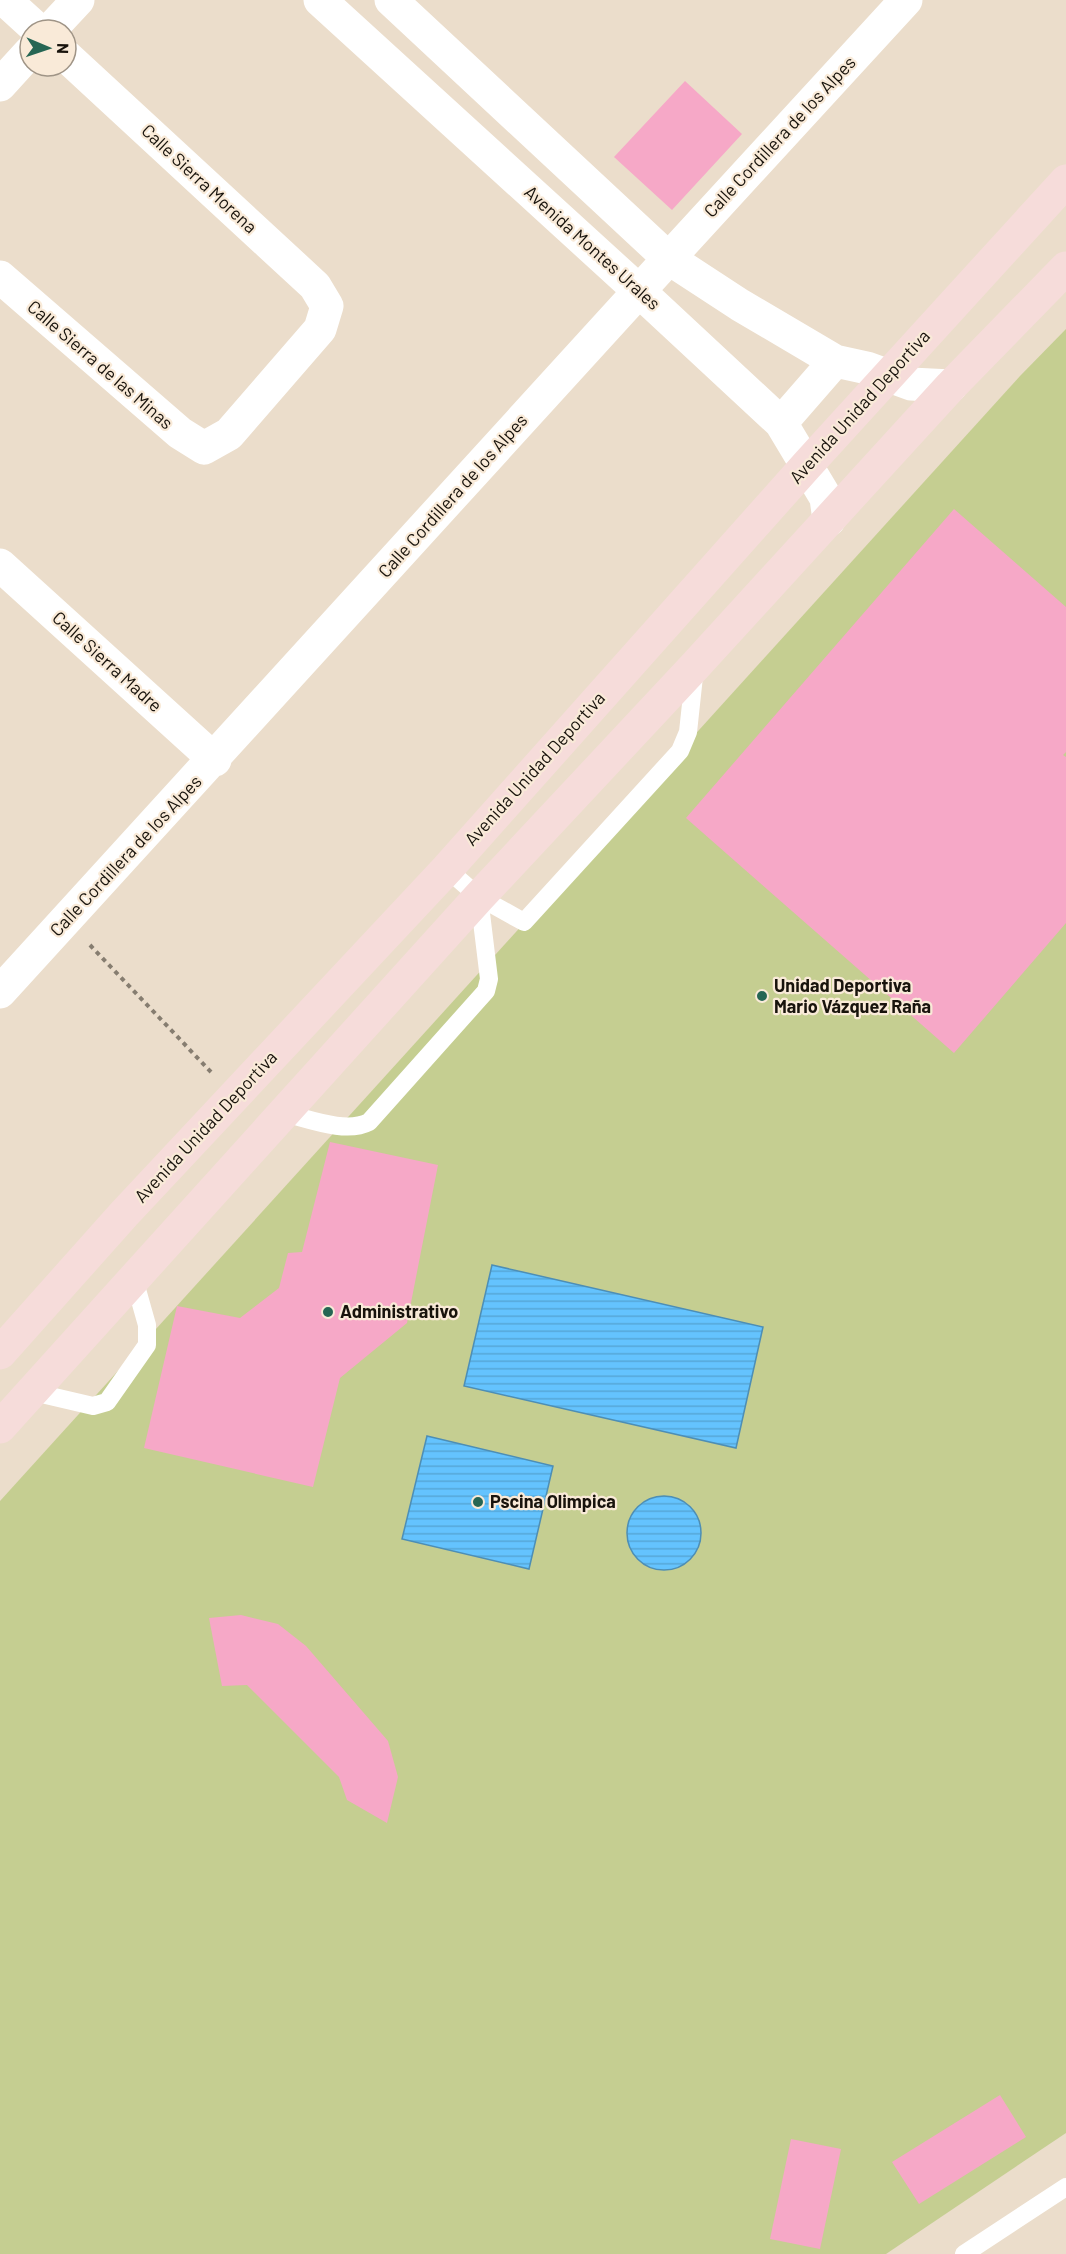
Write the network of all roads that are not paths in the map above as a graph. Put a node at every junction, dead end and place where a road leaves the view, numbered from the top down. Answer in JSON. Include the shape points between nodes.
{"nodes":[{"id":1,"x":5,"y":0,"type":"edge"},
{"id":2,"x":78,"y":0,"type":"edge"},
{"id":3,"x":391,"y":0,"type":"edge"},
{"id":4,"x":906,"y":0,"type":"edge"},
{"id":5,"x":325,"y":2,"type":"edge"},
{"id":6,"x":25,"y":18,"type":"edge"},
{"id":7,"x":61,"y":18,"type":"edge"},
{"id":8,"x":18,"y":65,"type":"edge"},
{"id":9,"x":78,"y":67,"type":"edge"},
{"id":10,"x":0,"y":85,"type":"edge"},
{"id":11,"x":1066,"y":181,"type":"edge"},
{"id":12,"x":668,"y":258,"type":"junction"},
{"id":13,"x":1066,"y":268,"type":"edge"},
{"id":14,"x":0,"y":278,"type":"edge"},
{"id":15,"x":639,"y":291,"type":"junction"},
{"id":16,"x":835,"y":361,"type":"junction"},
{"id":17,"x":888,"y":377,"type":"junction"},
{"id":18,"x":951,"y":386,"type":"junction"},
{"id":19,"x":781,"y":423,"type":"junction"},
{"id":20,"x":204,"y":448,"type":"joint"},
{"id":21,"x":807,"y":465,"type":"junction"},
{"id":22,"x":829,"y":520,"type":"junction"},
{"id":23,"x":0,"y":565,"type":"edge"},
{"id":24,"x":695,"y":666,"type":"junction"},
{"id":25,"x":215,"y":760,"type":"junction"},
{"id":26,"x":447,"y":869,"type":"junction"},
{"id":27,"x":479,"y":897,"type":"junction"},
{"id":28,"x":0,"y":992,"type":"edge"},
{"id":29,"x":284,"y":1113,"type":"junction"},
{"id":30,"x":124,"y":1214,"type":"junction"},
{"id":31,"x":160,"y":1251,"type":"junction"},
{"id":32,"x":134,"y":1280,"type":"junction"},
{"id":33,"x":34,"y":1315,"type":"junction"},
{"id":34,"x":0,"y":1353,"type":"edge"},
{"id":35,"x":69,"y":1353,"type":"junction"},
{"id":36,"x":33,"y":1392,"type":"junction"},
{"id":37,"x":0,"y":1427,"type":"edge"},
{"id":38,"x":1066,"y":2187,"type":"edge"},
{"id":39,"x":964,"y":2254,"type":"edge"}],
"edges":[{"from":1,"to":6,"type":"street"},
{"from":2,"to":7,"type":"street"},
{"from":3,"to":12,"type":"street"},
{"from":4,"to":12,"type":"street","name":"Calle Cordillera de los Alpes"},
{"from":5,"to":15,"type":"street","name":"Avenida Montes Urales"},
{"from":8,"to":10,"type":"street"},
{"from":9,"to":20,"type":"street","name":"Calle Sierra Morena","via":[[315,286],[327,306],[320,329],[229,434]]},
{"from":11,"to":17,"type":"street","name":"Avenida Unidad Deportiva"},
{"from":12,"to":15,"type":"street","name":"Calle Cordillera de los Alpes"},
{"from":12,"to":16,"type":"street"},
{"from":13,"to":18,"type":"street"},
{"from":14,"to":20,"type":"street","name":"Calle Sierra de las Minas","via":[[180,433]]},
{"from":15,"to":19,"type":"street","name":"Avenida Montes Urales"},
{"from":15,"to":25,"type":"street","name":"Calle Cordillera de los Alpes"},
{"from":16,"to":17,"type":"street"},
{"from":16,"to":19,"type":"street"},
{"from":17,"to":18,"type":"street","via":[[911,384]]},
{"from":17,"to":21,"type":"street","name":"Avenida Unidad Deportiva"},
{"from":18,"to":22,"type":"street"},
{"from":19,"to":21,"type":"street","name":"Avenida Montes Urales"},
{"from":21,"to":22,"type":"street","name":"Avenida Montes Urales","via":[[826,498]]},
{"from":21,"to":26,"type":"street","name":"Avenida Unidad Deportiva"},
{"from":22,"to":24,"type":"street"},
{"from":23,"to":25,"type":"street","name":"Calle Sierra Madre"},
{"from":24,"to":27,"type":"street"},
{"from":24,"to":27,"type":"lane","via":[[688,732],[680,751],[524,922]]},
{"from":25,"to":28,"type":"street","name":"Calle Cordillera de los Alpes"},
{"from":26,"to":27,"type":"lane"},
{"from":26,"to":30,"type":"street","name":"Avenida Unidad Deportiva"},
{"from":27,"to":29,"type":"street"},
{"from":27,"to":29,"type":"lane","via":[[489,980],[486,991],[369,1122],[346,1127]]},
{"from":29,"to":31,"type":"street"},
{"from":30,"to":31,"type":"street"},
{"from":30,"to":33,"type":"street","name":"Avenida Unidad Deportiva"},
{"from":31,"to":32,"type":"street"},
{"from":32,"to":35,"type":"street"},
{"from":32,"to":36,"type":"lane","via":[[147,1325],[147,1345],[107,1402],[93,1406]]},
{"from":33,"to":34,"type":"street","name":"Avenida Unidad Deportiva"},
{"from":33,"to":35,"type":"street"},
{"from":35,"to":36,"type":"street"},
{"from":36,"to":37,"type":"street"},
{"from":38,"to":39,"type":"lane"}]}
